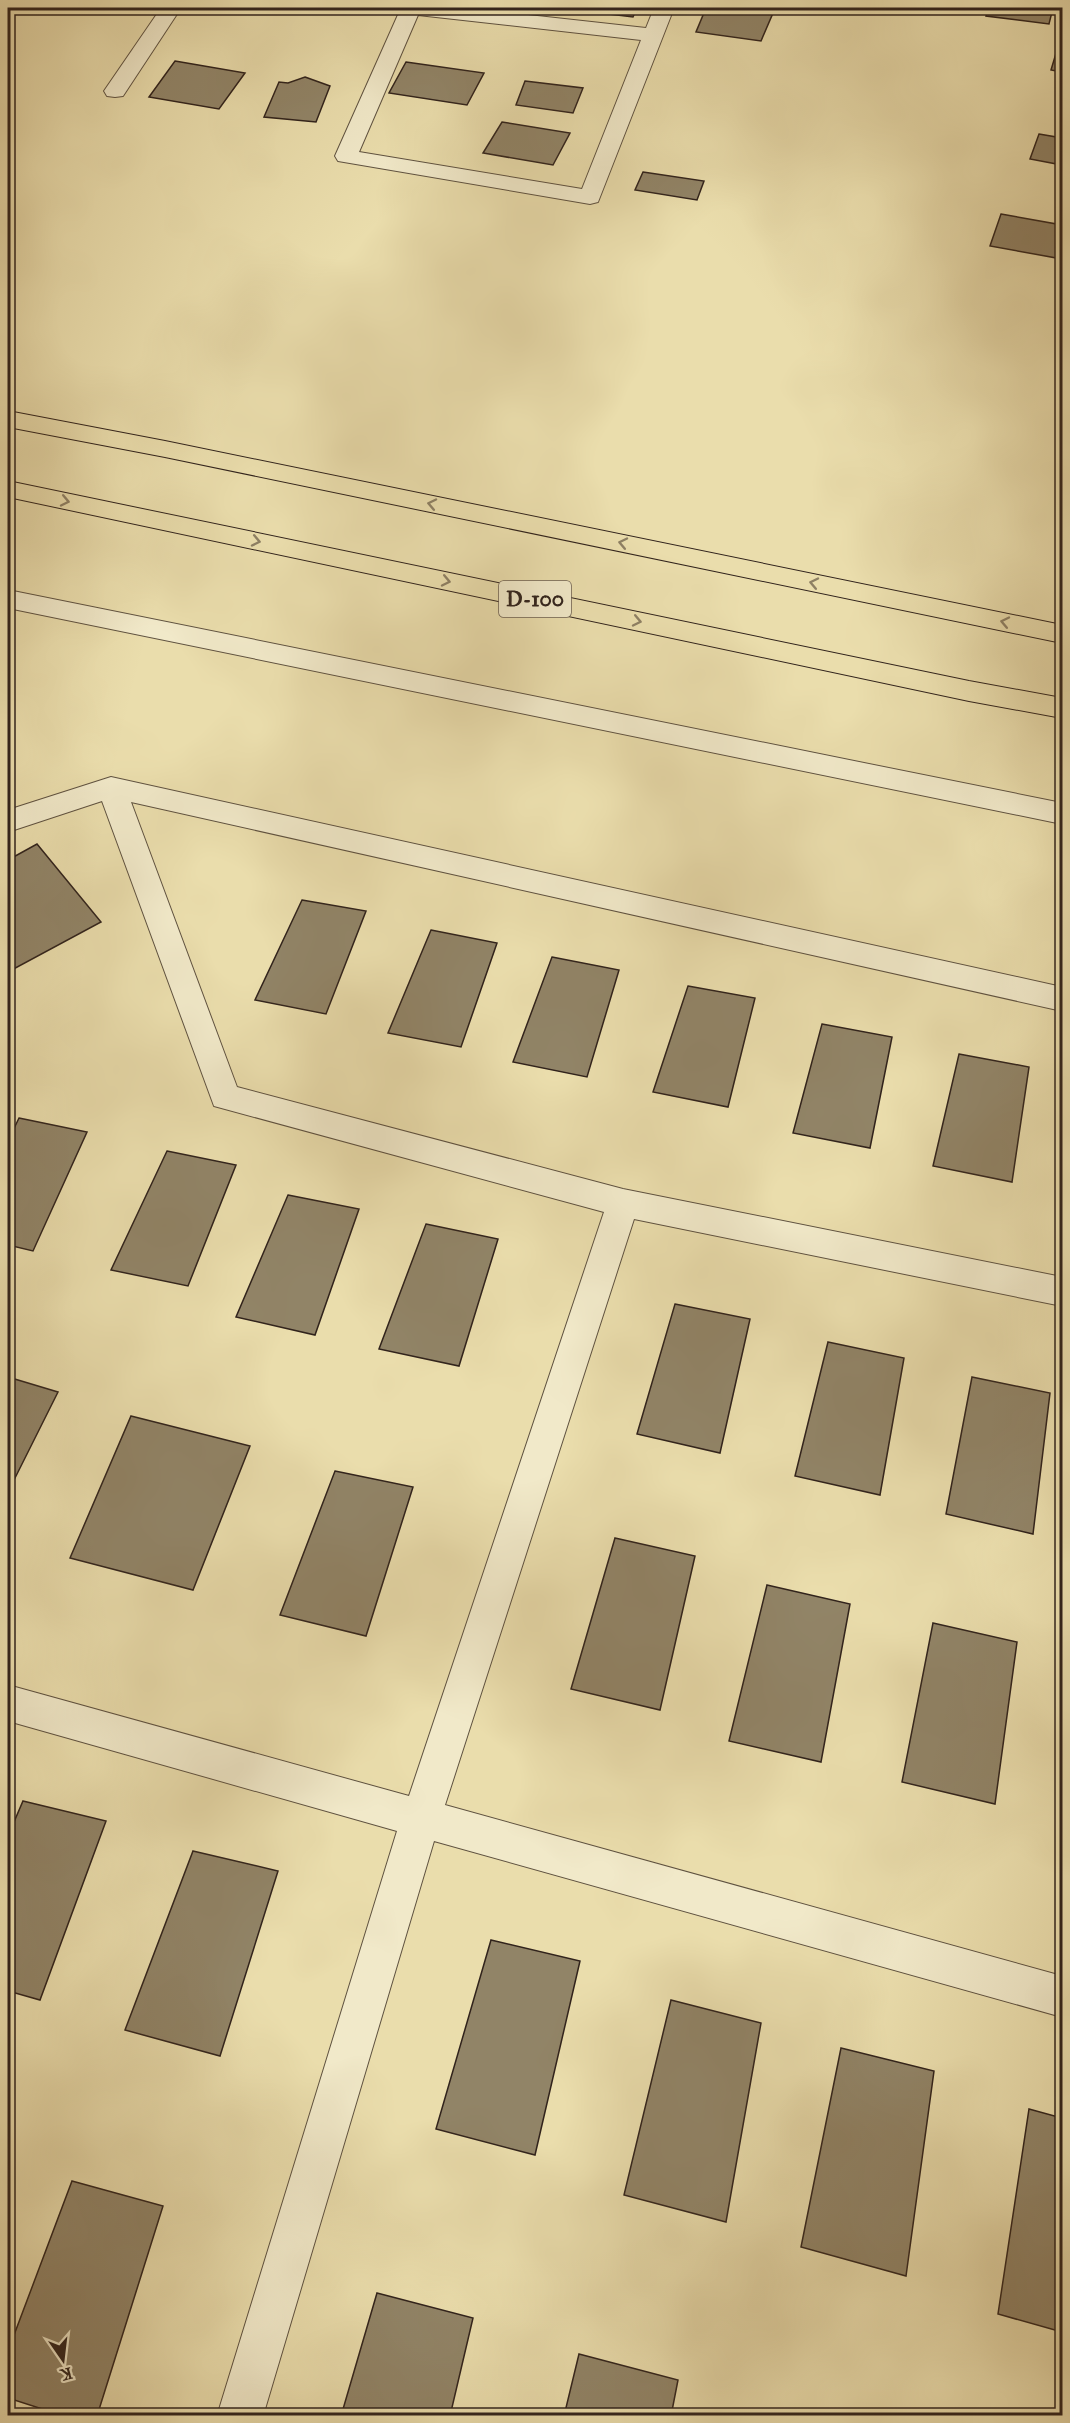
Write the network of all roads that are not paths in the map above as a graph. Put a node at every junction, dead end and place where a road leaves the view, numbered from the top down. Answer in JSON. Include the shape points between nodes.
{"nodes":[{"id":1,"x":171,"y":8,"type":"edge"},
{"id":2,"x":412,"y":8,"type":"edge"},
{"id":3,"x":664,"y":8,"type":"edge"},
{"id":4,"x":653,"y":35,"type":"junction"},
{"id":5,"x":116,"y":91,"type":"dead end"},
{"id":6,"x":8,"y":419,"type":"edge"},
{"id":7,"x":8,"y":489,"type":"edge"},
{"id":8,"x":8,"y":599,"type":"edge"},
{"id":9,"x":1062,"y":634,"type":"edge"},
{"id":10,"x":1062,"y":708,"type":"edge"},
{"id":11,"x":111,"y":787,"type":"junction"},
{"id":12,"x":1062,"y":814,"type":"edge"},
{"id":13,"x":8,"y":820,"type":"edge"},
{"id":14,"x":1062,"y":999,"type":"edge"},
{"id":15,"x":623,"y":1203,"type":"junction"},
{"id":16,"x":1062,"y":1291,"type":"edge"},
{"id":17,"x":8,"y":1703,"type":"edge"},
{"id":18,"x":421,"y":1818,"type":"junction"},
{"id":19,"x":1062,"y":1997,"type":"edge"},
{"id":20,"x":240,"y":2415,"type":"edge"}],
"edges":[{"from":1,"to":5,"type":"street"},
{"from":2,"to":4,"type":"street"},
{"from":2,"to":4,"type":"street","via":[[346,156],[590,196]]},
{"from":3,"to":4,"type":"street"},
{"from":9,"to":6,"type":"highway","one_way":true},
{"from":7,"to":10,"type":"highway","number":"D-100","one_way":true},
{"from":8,"to":12,"type":"street"},
{"from":11,"to":13,"type":"street"},
{"from":11,"to":14,"type":"street"},
{"from":11,"to":15,"type":"street","via":[[225,1097]]},
{"from":15,"to":16,"type":"street"},
{"from":15,"to":18,"type":"street"},
{"from":17,"to":18,"type":"street"},
{"from":18,"to":19,"type":"street"},
{"from":18,"to":20,"type":"street"}]}
